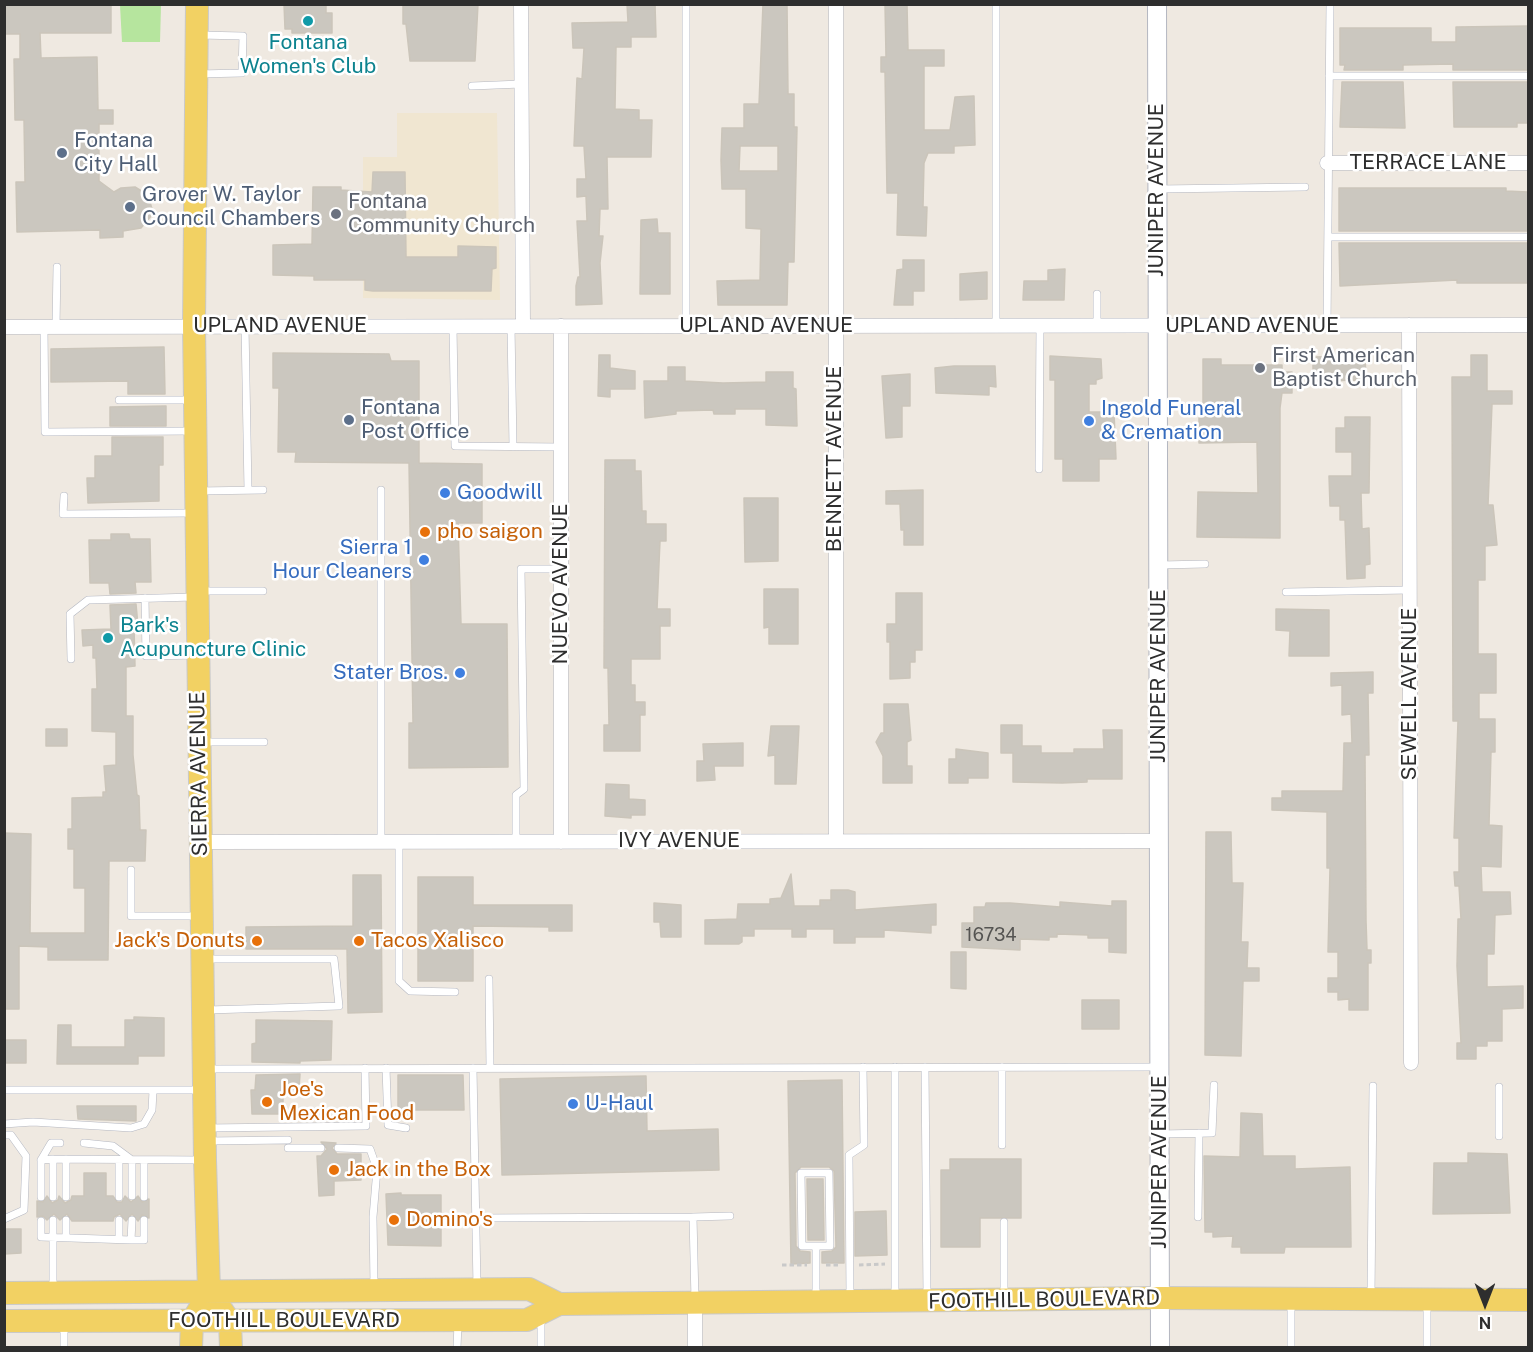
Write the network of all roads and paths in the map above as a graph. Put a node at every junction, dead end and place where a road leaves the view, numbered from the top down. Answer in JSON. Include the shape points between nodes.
{"nodes":[{"id":1,"x":196,"y":4,"type":"edge"},
{"id":2,"x":521,"y":4,"type":"edge"},
{"id":3,"x":686,"y":4,"type":"edge"},
{"id":4,"x":836,"y":4,"type":"edge"},
{"id":5,"x":996,"y":4,"type":"edge"},
{"id":6,"x":1157,"y":4,"type":"edge"},
{"id":7,"x":1330,"y":4,"type":"edge"},
{"id":8,"x":196,"y":35,"type":"junction"},
{"id":9,"x":196,"y":74,"type":"junction"},
{"id":10,"x":1329,"y":76,"type":"junction"},
{"id":11,"x":1528,"y":76,"type":"edge"},
{"id":12,"x":521,"y":84,"type":"junction"},
{"id":13,"x":472,"y":86,"type":"dead end"},
{"id":14,"x":1327,"y":163,"type":"junction"},
{"id":15,"x":1528,"y":163,"type":"edge"},
{"id":16,"x":1305,"y":187,"type":"dead end"},
{"id":17,"x":1157,"y":189,"type":"junction"},
{"id":18,"x":1328,"y":237,"type":"junction"},
{"id":19,"x":1528,"y":237,"type":"edge"},
{"id":20,"x":57,"y":267,"type":"dead end"},
{"id":21,"x":1097,"y":294,"type":"dead end"},
{"id":22,"x":194,"y":325,"type":"junction"},
{"id":23,"x":1409,"y":325,"type":"junction"},
{"id":24,"x":1528,"y":325,"type":"edge"},
{"id":25,"x":245,"y":326,"type":"junction"},
{"id":26,"x":453,"y":326,"type":"junction"},
{"id":27,"x":517,"y":326,"type":"junction"},
{"id":28,"x":561,"y":326,"type":"junction"},
{"id":29,"x":686,"y":326,"type":"junction"},
{"id":30,"x":837,"y":326,"type":"junction"},
{"id":31,"x":996,"y":326,"type":"junction"},
{"id":32,"x":1040,"y":326,"type":"junction"},
{"id":33,"x":1097,"y":326,"type":"junction"},
{"id":34,"x":1327,"y":326,"type":"junction"},
{"id":35,"x":4,"y":327,"type":"edge"},
{"id":36,"x":50,"y":327,"type":"junction"},
{"id":37,"x":1158,"y":327,"type":"junction"},
{"id":38,"x":119,"y":400,"type":"dead end"},
{"id":39,"x":195,"y":400,"type":"junction"},
{"id":40,"x":195,"y":431,"type":"junction"},
{"id":41,"x":513,"y":447,"type":"junction"},
{"id":42,"x":561,"y":447,"type":"junction"},
{"id":43,"x":1039,"y":469,"type":"dead end"},
{"id":44,"x":248,"y":490,"type":"junction"},
{"id":45,"x":263,"y":490,"type":"dead end"},
{"id":46,"x":381,"y":490,"type":"dead end"},
{"id":47,"x":64,"y":496,"type":"dead end"},
{"id":48,"x":196,"y":502,"type":"junction"},
{"id":49,"x":1205,"y":564,"type":"dead end"},
{"id":50,"x":1158,"y":565,"type":"junction"},
{"id":51,"x":561,"y":569,"type":"junction"},
{"id":52,"x":1410,"y":590,"type":"junction"},
{"id":53,"x":263,"y":591,"type":"dead end"},
{"id":54,"x":1286,"y":592,"type":"dead end"},
{"id":55,"x":197,"y":594,"type":"junction"},
{"id":56,"x":145,"y":598,"type":"junction"},
{"id":57,"x":198,"y":655,"type":"junction"},
{"id":58,"x":71,"y":659,"type":"dead end"},
{"id":59,"x":198,"y":742,"type":"junction"},
{"id":60,"x":264,"y":742,"type":"dead end"},
{"id":61,"x":836,"y":841,"type":"junction"},
{"id":62,"x":1159,"y":841,"type":"junction"},
{"id":63,"x":200,"y":842,"type":"junction"},
{"id":64,"x":381,"y":842,"type":"junction"},
{"id":65,"x":399,"y":842,"type":"junction"},
{"id":66,"x":516,"y":842,"type":"junction"},
{"id":67,"x":561,"y":842,"type":"junction"},
{"id":68,"x":131,"y":870,"type":"dead end"},
{"id":69,"x":201,"y":916,"type":"junction"},
{"id":70,"x":202,"y":959,"type":"junction"},
{"id":71,"x":489,"y":979,"type":"dead end"},
{"id":72,"x":455,"y":992,"type":"dead end"},
{"id":73,"x":202,"y":1010,"type":"junction"},
{"id":74,"x":1411,"y":1063,"type":"dead end"},
{"id":75,"x":863,"y":1067,"type":"junction"},
{"id":76,"x":895,"y":1067,"type":"junction"},
{"id":77,"x":925,"y":1067,"type":"junction"},
{"id":78,"x":1002,"y":1067,"type":"junction"},
{"id":79,"x":1160,"y":1067,"type":"junction"},
{"id":80,"x":365,"y":1068,"type":"junction"},
{"id":81,"x":386,"y":1068,"type":"junction"},
{"id":82,"x":473,"y":1068,"type":"junction"},
{"id":83,"x":490,"y":1068,"type":"junction"},
{"id":84,"x":203,"y":1079,"type":"junction"},
{"id":85,"x":1214,"y":1085,"type":"dead end"},
{"id":86,"x":1373,"y":1086,"type":"dead end"},
{"id":87,"x":1500,"y":1087,"type":"dead end"},
{"id":88,"x":4,"y":1090,"type":"edge"},
{"id":89,"x":153,"y":1091,"type":"junction"},
{"id":90,"x":4,"y":1124,"type":"edge"},
{"id":91,"x":406,"y":1128,"type":"dead end"},
{"id":92,"x":1199,"y":1133,"type":"junction"},
{"id":93,"x":1160,"y":1134,"type":"junction"},
{"id":94,"x":4,"y":1135,"type":"edge"},
{"id":95,"x":1499,"y":1136,"type":"dead end"},
{"id":96,"x":60,"y":1143,"type":"dead end"},
{"id":97,"x":84,"y":1143,"type":"dead end"},
{"id":98,"x":204,"y":1143,"type":"junction"},
{"id":99,"x":1002,"y":1145,"type":"dead end"},
{"id":100,"x":321,"y":1148,"type":"dead end"},
{"id":101,"x":338,"y":1148,"type":"dead end"},
{"id":102,"x":53,"y":1159,"type":"junction"},
{"id":103,"x":66,"y":1159,"type":"junction"},
{"id":104,"x":41,"y":1160,"type":"junction"},
{"id":105,"x":119,"y":1160,"type":"junction"},
{"id":106,"x":132,"y":1160,"type":"junction"},
{"id":107,"x":144,"y":1160,"type":"junction"},
{"id":108,"x":132,"y":1196,"type":"dead end"},
{"id":109,"x":41,"y":1197,"type":"dead end"},
{"id":110,"x":53,"y":1197,"type":"dead end"},
{"id":111,"x":66,"y":1197,"type":"dead end"},
{"id":112,"x":119,"y":1197,"type":"dead end"},
{"id":113,"x":144,"y":1197,"type":"dead end"},
{"id":114,"x":729,"y":1216,"type":"dead end"},
{"id":115,"x":693,"y":1217,"type":"junction"},
{"id":116,"x":1197,"y":1217,"type":"dead end"},
{"id":117,"x":477,"y":1218,"type":"junction"},
{"id":118,"x":4,"y":1219,"type":"edge"},
{"id":119,"x":53,"y":1220,"type":"dead end"},
{"id":120,"x":66,"y":1220,"type":"dead end"},
{"id":121,"x":119,"y":1220,"type":"dead end"},
{"id":122,"x":132,"y":1220,"type":"dead end"},
{"id":123,"x":144,"y":1220,"type":"dead end"},
{"id":124,"x":41,"y":1221,"type":"dead end"},
{"id":125,"x":1004,"y":1222,"type":"dead end"},
{"id":126,"x":53,"y":1238,"type":"junction"},
{"id":127,"x":66,"y":1238,"type":"junction"},
{"id":128,"x":119,"y":1239,"type":"junction"},
{"id":129,"x":132,"y":1240,"type":"junction"},
{"id":130,"x":816,"y":1246,"type":"junction"},
{"id":131,"x":477,"y":1289,"type":"junction"},
{"id":132,"x":374,"y":1290,"type":"junction"},
{"id":133,"x":53,"y":1292,"type":"junction"},
{"id":134,"x":209,"y":1292,"type":"junction"},
{"id":135,"x":4,"y":1293,"type":"edge"},
{"id":136,"x":1160,"y":1298,"type":"junction"},
{"id":137,"x":1292,"y":1299,"type":"junction"},
{"id":138,"x":1371,"y":1299,"type":"junction"},
{"id":139,"x":1426,"y":1300,"type":"junction"},
{"id":140,"x":1528,"y":1300,"type":"edge"},
{"id":141,"x":927,"y":1301,"type":"junction"},
{"id":142,"x":1004,"y":1301,"type":"junction"},
{"id":143,"x":816,"y":1302,"type":"junction"},
{"id":144,"x":850,"y":1302,"type":"junction"},
{"id":145,"x":895,"y":1302,"type":"junction"},
{"id":146,"x":695,"y":1303,"type":"junction"},
{"id":147,"x":550,"y":1309,"type":"junction"},
{"id":148,"x":4,"y":1321,"type":"edge"},
{"id":149,"x":64,"y":1321,"type":"junction"},
{"id":150,"x":192,"y":1321,"type":"junction"},
{"id":151,"x":458,"y":1321,"type":"junction"},
{"id":152,"x":230,"y":1322,"type":"junction"},
{"id":153,"x":64,"y":1347,"type":"edge"},
{"id":154,"x":191,"y":1347,"type":"edge"},
{"id":155,"x":231,"y":1347,"type":"edge"},
{"id":156,"x":458,"y":1347,"type":"edge"},
{"id":157,"x":541,"y":1347,"type":"edge"},
{"id":158,"x":695,"y":1347,"type":"edge"},
{"id":159,"x":1160,"y":1347,"type":"edge"},
{"id":160,"x":1291,"y":1347,"type":"edge"},
{"id":161,"x":1427,"y":1347,"type":"edge"}],
"edges":[{"from":1,"to":8,"type":"main road","name":"SIERRA AVENUE"},
{"from":2,"to":12,"type":"street"},
{"from":3,"to":29,"type":"lane"},
{"from":4,"to":30,"type":"street","name":"BENNETT AVENUE"},
{"from":5,"to":31,"type":"lane"},
{"from":6,"to":17,"type":"street","name":"JUNIPER AVENUE"},
{"from":7,"to":10,"type":"lane"},
{"from":8,"to":9,"type":"main road","name":"SIERRA AVENUE"},
{"from":8,"to":9,"type":"lane","via":[[243,36],[242,73]]},
{"from":9,"to":22,"type":"main road","name":"SIERRA AVENUE"},
{"from":10,"to":11,"type":"lane"},
{"from":10,"to":14,"type":"lane"},
{"from":12,"to":13,"type":"lane"},
{"from":12,"to":27,"type":"street"},
{"from":14,"to":15,"type":"street","name":"TERRACE LANE"},
{"from":14,"to":18,"type":"lane"},
{"from":16,"to":17,"type":"lane"},
{"from":17,"to":37,"type":"street","name":"JUNIPER AVENUE"},
{"from":18,"to":19,"type":"lane"},
{"from":18,"to":34,"type":"lane"},
{"from":20,"to":36,"type":"lane"},
{"from":21,"to":33,"type":"lane"},
{"from":22,"to":25,"type":"street","name":"UPLAND AVENUE"},
{"from":22,"to":36,"type":"street","name":"UPLAND AVENUE"},
{"from":22,"to":39,"type":"main road","name":"SIERRA AVENUE"},
{"from":23,"to":24,"type":"street","name":"UPLAND AVENUE"},
{"from":23,"to":34,"type":"street","name":"UPLAND AVENUE"},
{"from":23,"to":52,"type":"street","name":"SEWELL AVENUE"},
{"from":25,"to":26,"type":"street","name":"UPLAND AVENUE"},
{"from":25,"to":44,"type":"lane"},
{"from":26,"to":27,"type":"street","name":"UPLAND AVENUE"},
{"from":26,"to":41,"type":"lane","via":[[455,446]]},
{"from":27,"to":28,"type":"street","name":"UPLAND AVENUE"},
{"from":27,"to":41,"type":"lane"},
{"from":28,"to":29,"type":"street","name":"UPLAND AVENUE"},
{"from":28,"to":42,"type":"street","name":"NUEVO AVENUE"},
{"from":29,"to":30,"type":"street","name":"UPLAND AVENUE"},
{"from":30,"to":31,"type":"street","name":"UPLAND AVENUE"},
{"from":30,"to":61,"type":"street","name":"BENNETT AVENUE"},
{"from":31,"to":32,"type":"street","name":"UPLAND AVENUE"},
{"from":32,"to":33,"type":"street","name":"UPLAND AVENUE"},
{"from":32,"to":43,"type":"lane"},
{"from":33,"to":37,"type":"street","name":"UPLAND AVENUE"},
{"from":34,"to":37,"type":"street","name":"UPLAND AVENUE"},
{"from":35,"to":36,"type":"street","name":"UPLAND AVENUE"},
{"from":36,"to":40,"type":"lane","via":[[45,432]]},
{"from":37,"to":50,"type":"street","name":"JUNIPER AVENUE"},
{"from":38,"to":39,"type":"lane"},
{"from":39,"to":40,"type":"main road","name":"SIERRA AVENUE"},
{"from":40,"to":48,"type":"main road","name":"SIERRA AVENUE"},
{"from":41,"to":42,"type":"lane"},
{"from":42,"to":51,"type":"street","name":"NUEVO AVENUE"},
{"from":44,"to":45,"type":"lane"},
{"from":44,"to":48,"type":"lane"},
{"from":46,"to":64,"type":"lane"},
{"from":47,"to":48,"type":"lane","via":[[63,514]]},
{"from":48,"to":55,"type":"main road","name":"SIERRA AVENUE"},
{"from":49,"to":50,"type":"lane"},
{"from":50,"to":62,"type":"street","name":"JUNIPER AVENUE"},
{"from":51,"to":66,"type":"lane","via":[[521,569],[524,789],[516,795]]},
{"from":51,"to":67,"type":"street","name":"NUEVO AVENUE"},
{"from":52,"to":54,"type":"lane"},
{"from":52,"to":74,"type":"street","name":"SEWELL AVENUE"},
{"from":53,"to":55,"type":"lane"},
{"from":55,"to":56,"type":"lane"},
{"from":55,"to":57,"type":"main road","name":"SIERRA AVENUE"},
{"from":56,"to":57,"type":"lane","via":[[146,656]]},
{"from":56,"to":58,"type":"lane","via":[[88,600],[70,614]]},
{"from":57,"to":59,"type":"main road","name":"SIERRA AVENUE"},
{"from":59,"to":60,"type":"lane"},
{"from":59,"to":63,"type":"main road","name":"SIERRA AVENUE"},
{"from":61,"to":62,"type":"street","name":"IVY AVENUE"},
{"from":61,"to":67,"type":"street","name":"IVY AVENUE"},
{"from":62,"to":79,"type":"street","name":"JUNIPER AVENUE"},
{"from":63,"to":64,"type":"street","name":"IVY AVENUE"},
{"from":63,"to":69,"type":"main road","name":"SIERRA AVENUE"},
{"from":64,"to":65,"type":"street","name":"IVY AVENUE"},
{"from":65,"to":66,"type":"street","name":"IVY AVENUE"},
{"from":65,"to":72,"type":"lane","via":[[399,981],[410,991]]},
{"from":66,"to":67,"type":"street","name":"IVY AVENUE"},
{"from":68,"to":69,"type":"lane","via":[[131,916]]},
{"from":69,"to":70,"type":"main road","name":"SIERRA AVENUE"},
{"from":70,"to":73,"type":"main road","name":"SIERRA AVENUE"},
{"from":70,"to":73,"type":"lane","via":[[334,959],[339,1006]]},
{"from":71,"to":83,"type":"lane"},
{"from":73,"to":84,"type":"main road","name":"SIERRA AVENUE"},
{"from":75,"to":76,"type":"lane"},
{"from":75,"to":83,"type":"lane"},
{"from":75,"to":144,"type":"lane","via":[[864,1145],[849,1155]]},
{"from":76,"to":77,"type":"lane"},
{"from":76,"to":145,"type":"lane"},
{"from":77,"to":78,"type":"lane"},
{"from":77,"to":141,"type":"lane"},
{"from":78,"to":79,"type":"lane"},
{"from":78,"to":99,"type":"lane"},
{"from":79,"to":93,"type":"street","name":"JUNIPER AVENUE"},
{"from":80,"to":81,"type":"lane"},
{"from":80,"to":84,"type":"lane"},
{"from":80,"to":98,"type":"lane","via":[[366,1126]]},
{"from":81,"to":82,"type":"lane"},
{"from":81,"to":91,"type":"lane","via":[[388,1125]]},
{"from":82,"to":83,"type":"lane"},
{"from":82,"to":117,"type":"lane"},
{"from":84,"to":89,"type":"lane"},
{"from":84,"to":98,"type":"main road","name":"SIERRA AVENUE"},
{"from":85,"to":92,"type":"lane","via":[[1212,1133]]},
{"from":86,"to":138,"type":"lane"},
{"from":87,"to":95,"type":"lane"},
{"from":88,"to":89,"type":"lane"},
{"from":89,"to":90,"type":"lane","via":[[152,1110],[144,1124],[131,1128]]},
{"from":92,"to":93,"type":"lane"},
{"from":92,"to":116,"type":"lane"},
{"from":93,"to":136,"type":"street","name":"JUNIPER AVENUE"},
{"from":94,"to":118,"type":"lane","via":[[11,1135],[26,1156],[24,1210]]},
{"from":96,"to":104,"type":"lane","via":[[51,1143]]},
{"from":97,"to":106,"type":"lane","via":[[113,1146]]},
{"from":98,"to":100,"type":"lane"},
{"from":98,"to":107,"type":"lane"},
{"from":98,"to":134,"type":"main road","name":"SIERRA AVENUE"},
{"from":101,"to":132,"type":"lane","via":[[370,1149],[377,1169]]},
{"from":102,"to":103,"type":"lane"},
{"from":102,"to":104,"type":"lane"},
{"from":102,"to":110,"type":"lane"},
{"from":103,"to":105,"type":"lane"},
{"from":103,"to":111,"type":"lane"},
{"from":104,"to":109,"type":"lane"},
{"from":105,"to":106,"type":"lane"},
{"from":105,"to":112,"type":"lane"},
{"from":106,"to":107,"type":"lane"},
{"from":106,"to":108,"type":"lane"},
{"from":107,"to":113,"type":"lane"},
{"from":114,"to":115,"type":"lane"},
{"from":115,"to":117,"type":"lane"},
{"from":115,"to":146,"type":"lane"},
{"from":117,"to":131,"type":"lane"},
{"from":119,"to":126,"type":"lane"},
{"from":120,"to":127,"type":"lane"},
{"from":121,"to":128,"type":"lane"},
{"from":122,"to":129,"type":"lane"},
{"from":123,"to":129,"type":"lane","via":[[144,1240]]},
{"from":124,"to":126,"type":"lane","via":[[41,1237]]},
{"from":125,"to":142,"type":"lane"},
{"from":126,"to":127,"type":"lane"},
{"from":126,"to":133,"type":"lane"},
{"from":127,"to":128,"type":"lane"},
{"from":128,"to":129,"type":"lane"},
{"from":130,"to":130,"type":"lane","via":[[802,1246],[801,1173],[829,1173],[830,1246]]},
{"from":130,"to":143,"type":"lane"},
{"from":131,"to":132,"type":"main road","name":"FOOTHILL BOULEVARD"},
{"from":131,"to":147,"type":"main road","name":"FOOTHILL BOULEVARD","via":[[529,1289]]},
{"from":132,"to":134,"type":"main road","name":"FOOTHILL BOULEVARD"},
{"from":133,"to":134,"type":"main road","name":"FOOTHILL BOULEVARD"},
{"from":133,"to":135,"type":"main road","name":"FOOTHILL BOULEVARD"},
{"from":134,"to":150,"type":"main road"},
{"from":134,"to":152,"type":"main road"},
{"from":136,"to":137,"type":"main road","name":"FOOTHILL BOULEVARD"},
{"from":136,"to":142,"type":"main road","name":"FOOTHILL BOULEVARD"},
{"from":136,"to":159,"type":"street","name":"JUNIPER AVENUE"},
{"from":137,"to":138,"type":"main road","name":"FOOTHILL BOULEVARD"},
{"from":137,"to":160,"type":"lane"},
{"from":138,"to":139,"type":"main road","name":"FOOTHILL BOULEVARD"},
{"from":139,"to":140,"type":"main road","name":"FOOTHILL BOULEVARD"},
{"from":139,"to":161,"type":"lane"},
{"from":141,"to":142,"type":"main road","name":"FOOTHILL BOULEVARD"},
{"from":141,"to":145,"type":"main road","name":"FOOTHILL BOULEVARD"},
{"from":143,"to":144,"type":"main road","name":"FOOTHILL BOULEVARD"},
{"from":143,"to":146,"type":"main road","name":"FOOTHILL BOULEVARD"},
{"from":144,"to":145,"type":"main road","name":"FOOTHILL BOULEVARD"},
{"from":146,"to":147,"type":"main road","name":"FOOTHILL BOULEVARD"},
{"from":146,"to":158,"type":"street"},
{"from":147,"to":151,"type":"main road","name":"FOOTHILL BOULEVARD","via":[[527,1320]]},
{"from":147,"to":157,"type":"lane"},
{"from":148,"to":149,"type":"main road","name":"FOOTHILL BOULEVARD"},
{"from":149,"to":150,"type":"main road","name":"FOOTHILL BOULEVARD"},
{"from":149,"to":153,"type":"lane"},
{"from":150,"to":152,"type":"main road","name":"FOOTHILL BOULEVARD"},
{"from":150,"to":154,"type":"main road"},
{"from":151,"to":152,"type":"main road","name":"FOOTHILL BOULEVARD"},
{"from":151,"to":156,"type":"lane"},
{"from":152,"to":155,"type":"main road"}]}
